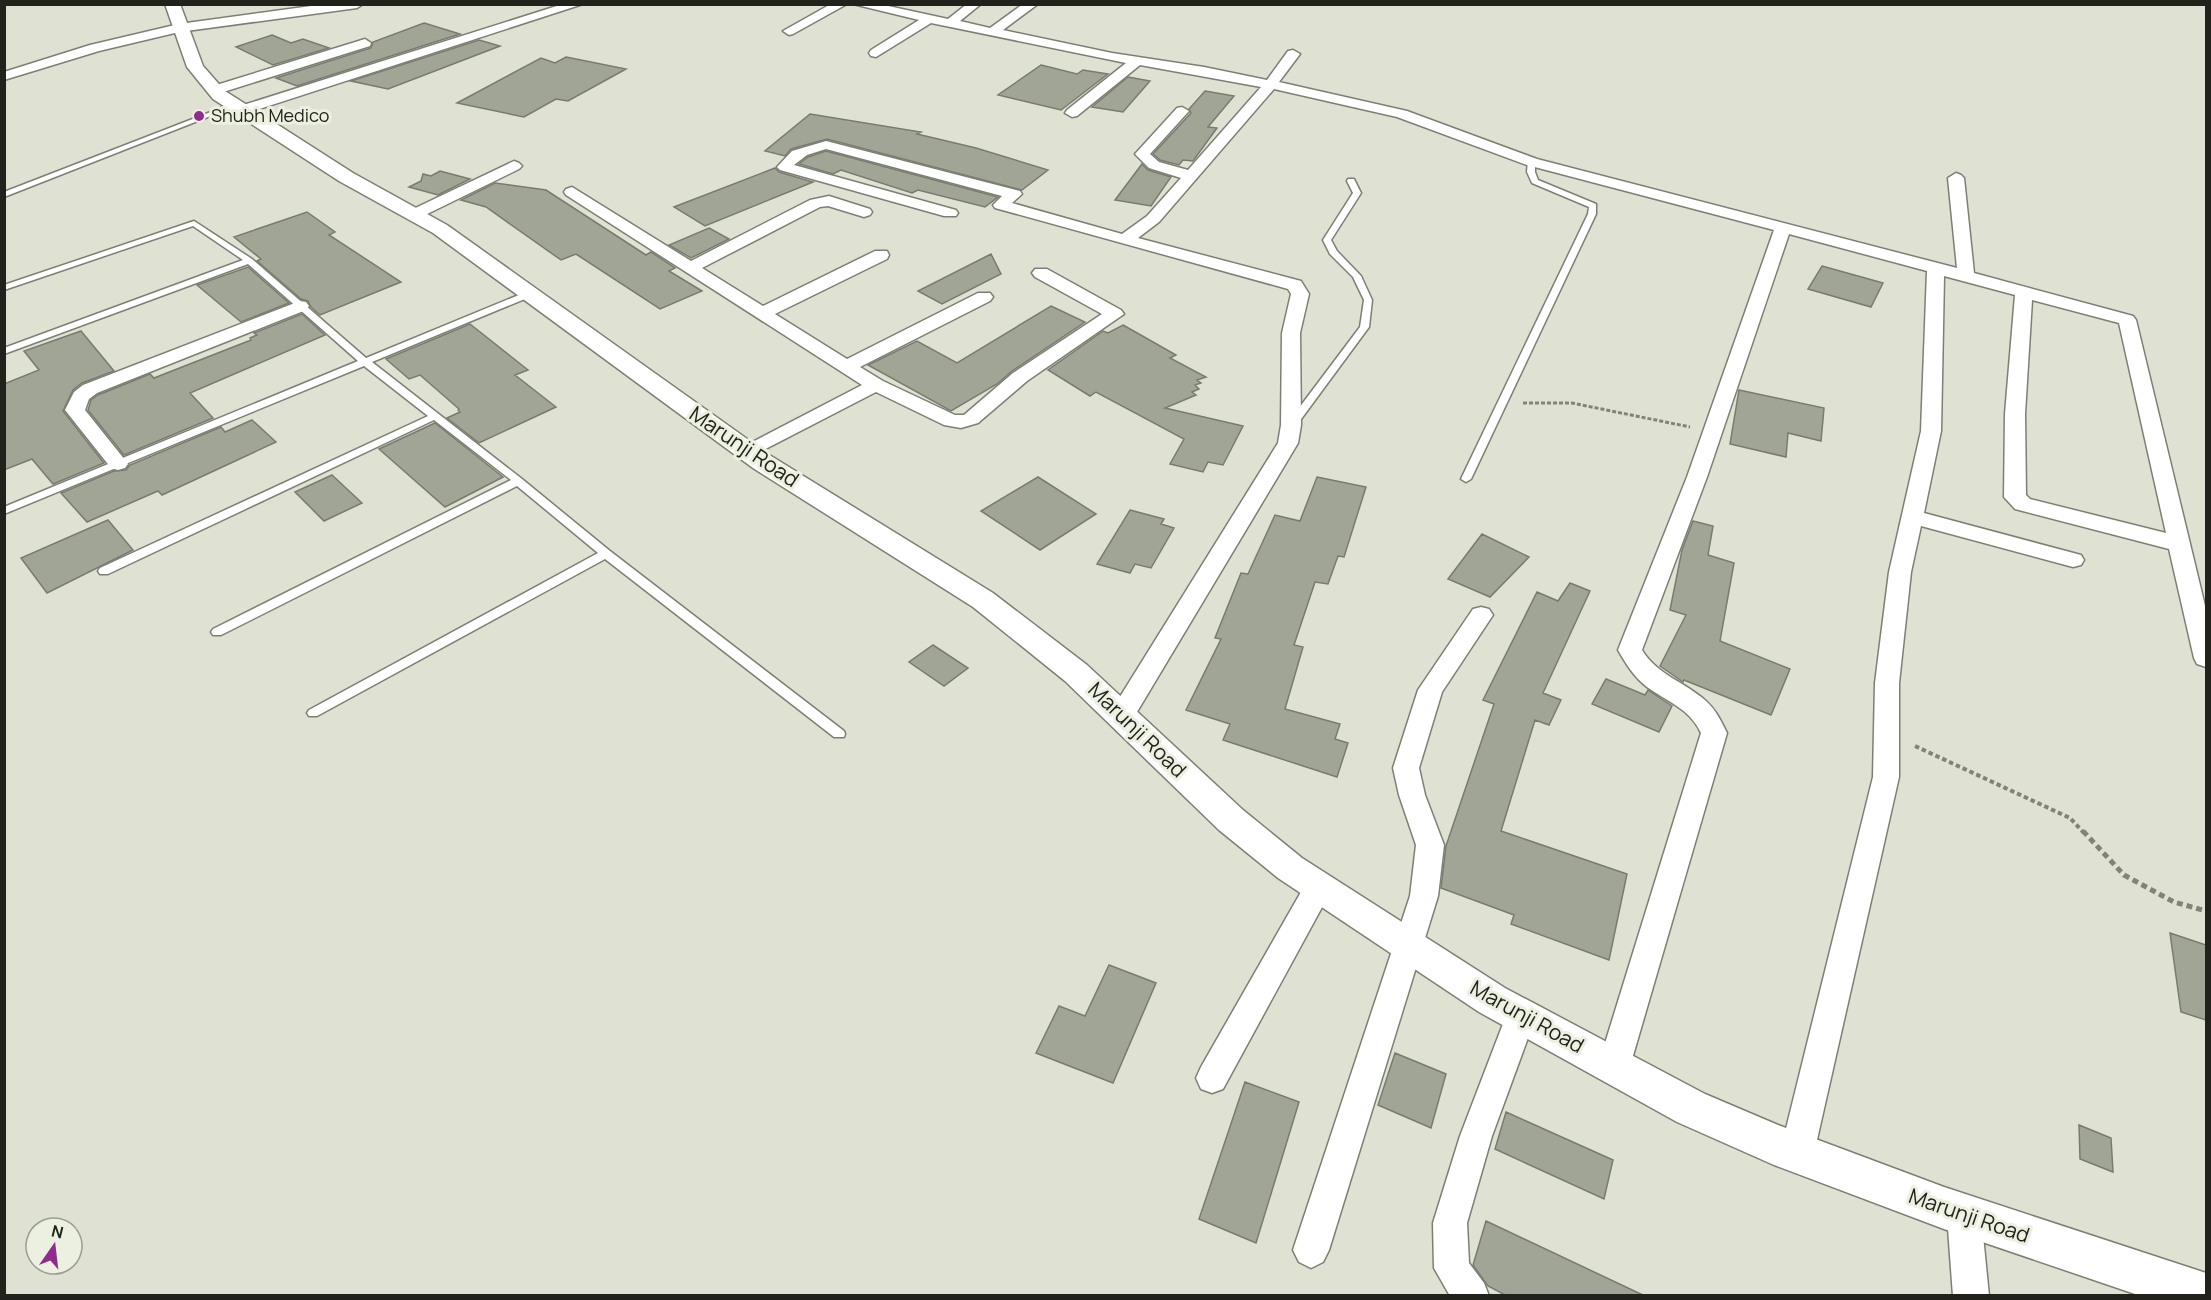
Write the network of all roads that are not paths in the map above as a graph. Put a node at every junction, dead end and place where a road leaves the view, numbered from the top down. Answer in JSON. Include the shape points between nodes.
{"nodes":[{"id":1,"x":357,"y":4,"type":"edge"},
{"id":2,"x":577,"y":4,"type":"edge"},
{"id":3,"x":841,"y":4,"type":"edge"},
{"id":4,"x":975,"y":4,"type":"edge"},
{"id":5,"x":1032,"y":4,"type":"edge"},
{"id":6,"x":867,"y":5,"type":"edge"},
{"id":7,"x":176,"y":16,"type":"edge"},
{"id":8,"x":929,"y":19,"type":"junction"},
{"id":9,"x":950,"y":23,"type":"junction"},
{"id":10,"x":789,"y":31,"type":"dead end"},
{"id":11,"x":994,"y":31,"type":"junction"},
{"id":12,"x":365,"y":43,"type":"dead end"},
{"id":13,"x":876,"y":53,"type":"dead end"},
{"id":14,"x":1293,"y":54,"type":"dead end"},
{"id":15,"x":1138,"y":60,"type":"junction"},
{"id":16,"x":4,"y":76,"type":"edge"},
{"id":17,"x":1270,"y":84,"type":"junction"},
{"id":18,"x":230,"y":102,"type":"junction"},
{"id":19,"x":1182,"y":111,"type":"dead end"},
{"id":20,"x":1072,"y":113,"type":"dead end"},
{"id":21,"x":1531,"y":162,"type":"junction"},
{"id":22,"x":514,"y":166,"type":"dead end"},
{"id":23,"x":1191,"y":176,"type":"junction"},
{"id":24,"x":1956,"y":178,"type":"dead end"},
{"id":25,"x":1351,"y":182,"type":"dead end"},
{"id":26,"x":572,"y":192,"type":"dead end"},
{"id":27,"x":4,"y":195,"type":"edge"},
{"id":28,"x":864,"y":212,"type":"dead end"},
{"id":29,"x":950,"y":213,"type":"dead end"},
{"id":30,"x":415,"y":214,"type":"junction"},
{"id":31,"x":1783,"y":228,"type":"junction"},
{"id":32,"x":1125,"y":240,"type":"junction"},
{"id":33,"x":881,"y":255,"type":"dead end"},
{"id":34,"x":249,"y":261,"type":"junction"},
{"id":35,"x":690,"y":268,"type":"junction"},
{"id":36,"x":1936,"y":268,"type":"junction"},
{"id":37,"x":1041,"y":273,"type":"dead end"},
{"id":38,"x":1966,"y":275,"type":"junction"},
{"id":39,"x":4,"y":288,"type":"edge"},
{"id":40,"x":2024,"y":291,"type":"junction"},
{"id":41,"x":529,"y":294,"type":"junction"},
{"id":42,"x":984,"y":297,"type":"dead end"},
{"id":43,"x":300,"y":306,"type":"junction"},
{"id":44,"x":764,"y":312,"type":"junction"},
{"id":45,"x":4,"y":351,"type":"edge"},
{"id":46,"x":365,"y":362,"type":"junction"},
{"id":47,"x":846,"y":367,"type":"junction"},
{"id":48,"x":876,"y":385,"type":"junction"},
{"id":49,"x":435,"y":416,"type":"junction"},
{"id":50,"x":1291,"y":425,"type":"junction"},
{"id":51,"x":748,"y":452,"type":"junction"},
{"id":52,"x":118,"y":464,"type":"junction"},
{"id":53,"x":1466,"y":479,"type":"dead end"},
{"id":54,"x":518,"y":481,"type":"junction"},
{"id":55,"x":4,"y":511,"type":"edge"},
{"id":56,"x":1912,"y":517,"type":"junction"},
{"id":57,"x":2180,"y":544,"type":"junction"},
{"id":58,"x":606,"y":554,"type":"junction"},
{"id":59,"x":2073,"y":560,"type":"dead end"},
{"id":60,"x":104,"y":571,"type":"dead end"},
{"id":61,"x":1481,"y":615,"type":"dead end"},
{"id":62,"x":218,"y":632,"type":"dead end"},
{"id":63,"x":2206,"y":658,"type":"edge"},
{"id":64,"x":314,"y":713,"type":"dead end"},
{"id":65,"x":1122,"y":715,"type":"junction"},
{"id":66,"x":839,"y":734,"type":"dead end"},
{"id":67,"x":1319,"y":887,"type":"junction"},
{"id":68,"x":1408,"y":945,"type":"junction"},
{"id":69,"x":1521,"y":1016,"type":"junction"},
{"id":70,"x":1614,"y":1066,"type":"junction"},
{"id":71,"x":1212,"y":1078,"type":"dead end"},
{"id":72,"x":1797,"y":1153,"type":"junction"},
{"id":73,"x":1964,"y":1215,"type":"junction"},
{"id":74,"x":1311,"y":1250,"type":"dead end"},
{"id":75,"x":2206,"y":1295,"type":"edge"},
{"id":76,"x":1472,"y":1296,"type":"edge"},
{"id":77,"x":1971,"y":1296,"type":"edge"}],
"edges":[{"from":1,"to":7,"type":"street"},
{"from":2,"to":18,"type":"street"},
{"from":3,"to":10,"type":"street"},
{"from":4,"to":9,"type":"street"},
{"from":5,"to":11,"type":"street"},
{"from":6,"to":8,"type":"street"},
{"from":7,"to":16,"type":"street","via":[[95,48]]},
{"from":7,"to":18,"type":"street","name":"Marunji Road","via":[[195,67]]},
{"from":8,"to":9,"type":"street"},
{"from":8,"to":13,"type":"street"},
{"from":9,"to":11,"type":"street"},
{"from":11,"to":15,"type":"street"},
{"from":12,"to":18,"type":"street"},
{"from":14,"to":17,"type":"street"},
{"from":15,"to":17,"type":"street"},
{"from":15,"to":20,"type":"street"},
{"from":17,"to":21,"type":"street","via":[[1402,114]]},
{"from":17,"to":23,"type":"street"},
{"from":18,"to":27,"type":"lane"},
{"from":18,"to":30,"type":"street","name":"Marunji Road","via":[[345,177]]},
{"from":19,"to":23,"type":"street","via":[[1142,154],[1154,165]]},
{"from":21,"to":31,"type":"street"},
{"from":21,"to":53,"type":"lane","via":[[1535,181],[1593,206],[1592,214]]},
{"from":22,"to":30,"type":"street"},
{"from":23,"to":32,"type":"street","via":[[1154,219]]},
{"from":24,"to":38,"type":"street"},
{"from":25,"to":50,"type":"lane","via":[[1357,193],[1327,240],[1333,252],[1357,276],[1368,300],[1364,327]]},
{"from":26,"to":35,"type":"street"},
{"from":28,"to":35,"type":"street","via":[[829,201],[816,203]]},
{"from":29,"to":32,"type":"street","via":[[785,167],[801,151],[826,146],[1014,194],[1001,205]]},
{"from":30,"to":41,"type":"street","name":"Marunji Road"},
{"from":31,"to":36,"type":"street"},
{"from":31,"to":70,"type":"street","via":[[1713,431],[1630,650],[1638,666],[1706,716],[1714,733]]},
{"from":32,"to":50,"type":"street","via":[[1295,285],[1300,294],[1291,333]]},
{"from":33,"to":44,"type":"street"},
{"from":34,"to":39,"type":"lane","via":[[194,223]]},
{"from":34,"to":43,"type":"lane"},
{"from":34,"to":45,"type":"lane"},
{"from":35,"to":44,"type":"street"},
{"from":36,"to":38,"type":"street"},
{"from":36,"to":56,"type":"street","via":[[1931,431]]},
{"from":37,"to":48,"type":"street","via":[[1115,314],[1020,377],[971,419],[961,422],[951,421]]},
{"from":38,"to":40,"type":"street"},
{"from":40,"to":57,"type":"street","via":[[2127,320]]},
{"from":40,"to":57,"type":"street","via":[[2015,414],[2015,497],[2023,504]]},
{"from":41,"to":46,"type":"lane"},
{"from":41,"to":51,"type":"street","name":"Marunji Road"},
{"from":42,"to":47,"type":"street"},
{"from":43,"to":46,"type":"lane"},
{"from":43,"to":52,"type":"street","via":[[90,389],[81,396],[75,410]]},
{"from":44,"to":47,"type":"street"},
{"from":46,"to":49,"type":"lane"},
{"from":46,"to":52,"type":"lane"},
{"from":47,"to":48,"type":"street"},
{"from":48,"to":51,"type":"street"},
{"from":49,"to":54,"type":"lane"},
{"from":49,"to":60,"type":"lane"},
{"from":50,"to":65,"type":"street","via":[[1288,443]]},
{"from":51,"to":65,"type":"street","name":"Marunji Road","via":[[983,600],[1076,673]]},
{"from":52,"to":55,"type":"lane"},
{"from":54,"to":58,"type":"lane"},
{"from":54,"to":62,"type":"lane"},
{"from":56,"to":59,"type":"street"},
{"from":56,"to":72,"type":"street","via":[[1900,572],[1887,683],[1886,777]]},
{"from":57,"to":63,"type":"street"},
{"from":58,"to":64,"type":"lane"},
{"from":58,"to":66,"type":"lane"},
{"from":61,"to":68,"type":"street","via":[[1430,690],[1406,768],[1430,845],[1424,896]]},
{"from":65,"to":67,"type":"street","name":"Marunji Road","via":[[1231,820]]},
{"from":67,"to":68,"type":"street","name":"Marunji Road"},
{"from":67,"to":71,"type":"street"},
{"from":68,"to":69,"type":"street","name":"Marunji Road"},
{"from":68,"to":74,"type":"street"},
{"from":69,"to":70,"type":"street","name":"Marunji Road"},
{"from":69,"to":76,"type":"street","via":[[1476,1136],[1450,1223],[1452,1268]]},
{"from":70,"to":72,"type":"street","name":"Marunji Road","via":[[1691,1108]]},
{"from":72,"to":73,"type":"street","name":"Marunji Road"},
{"from":73,"to":75,"type":"street","name":"Marunji Road"},
{"from":73,"to":77,"type":"street"}]}
